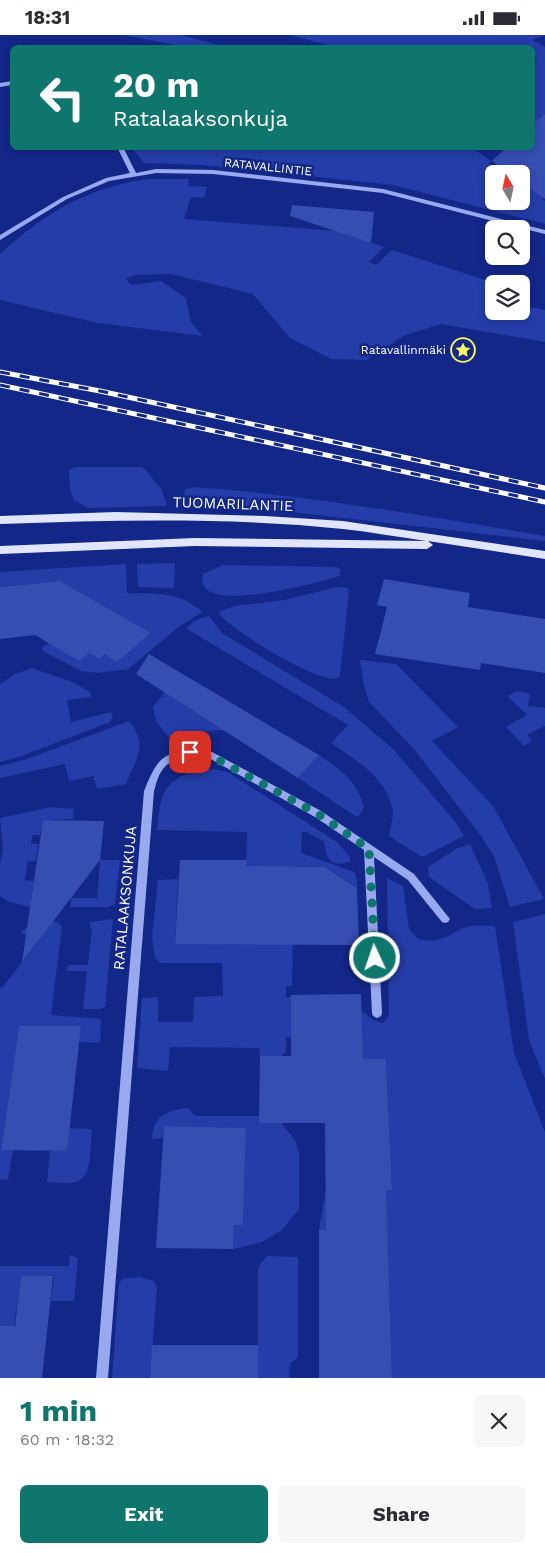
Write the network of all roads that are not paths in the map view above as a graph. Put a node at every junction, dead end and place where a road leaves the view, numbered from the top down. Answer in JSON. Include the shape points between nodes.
{"nodes":[{"id":1,"x":122,"y":150,"type":"edge"},
{"id":2,"x":133,"y":173,"type":"junction"},
{"id":3,"x":545,"y":232,"type":"edge"},
{"id":4,"x":0,"y":238,"type":"edge"},
{"id":5,"x":0,"y":520,"type":"edge"},
{"id":6,"x":464,"y":545,"type":"junction"},
{"id":7,"x":0,"y":550,"type":"edge"},
{"id":8,"x":545,"y":555,"type":"edge"},
{"id":9,"x":369,"y":849,"type":"junction"},
{"id":10,"x":445,"y":919,"type":"dead end"},
{"id":11,"x":378,"y":1013,"type":"dead end"},
{"id":12,"x":102,"y":1378,"type":"edge"}],
"edges":[{"from":1,"to":2,"type":"street"},
{"from":2,"to":3,"type":"street","name":"RATAVALLINTIE","via":[[212,172],[383,191]]},
{"from":2,"to":4,"type":"street","name":"RATAVALLINTIE","via":[[108,179],[65,197]]},
{"from":5,"to":6,"type":"main road","name":"TUOMARILANTIE","via":[[116,516],[265,520],[343,525]]},
{"from":6,"to":7,"type":"main road","name":"TUOMARILANTIE","via":[[195,542]]},
{"from":6,"to":8,"type":"main road","name":"TUOMARILANTIE"},
{"from":9,"to":10,"type":"street","name":"RATALAAKSONKUJA","via":[[412,877]]},
{"from":9,"to":11,"type":"street"},
{"from":9,"to":12,"type":"street","name":"RATALAAKSONKUJA","via":[[318,814],[209,755],[190,752],[174,756],[158,767],[149,791]]}]}
